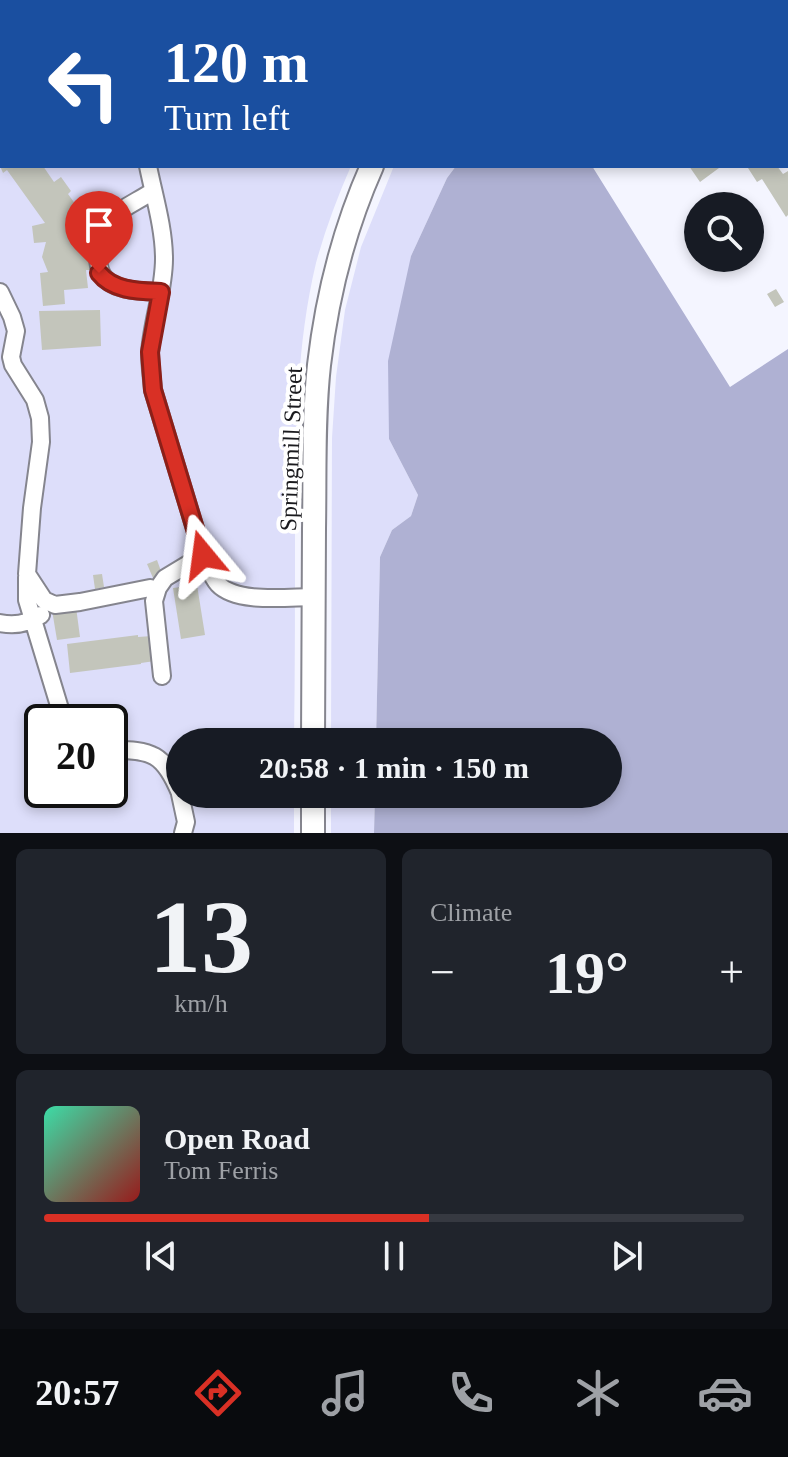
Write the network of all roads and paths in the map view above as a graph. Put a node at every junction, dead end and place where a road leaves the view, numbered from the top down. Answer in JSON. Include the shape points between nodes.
{"nodes":[{"id":1,"x":148,"y":168,"type":"edge"},
{"id":2,"x":371,"y":168,"type":"edge"},
{"id":3,"x":153,"y":191,"type":"junction"},
{"id":4,"x":0,"y":292,"type":"edge"},
{"id":5,"x":161,"y":292,"type":"junction"},
{"id":6,"x":203,"y":555,"type":"junction"},
{"id":7,"x":27,"y":574,"type":"junction"},
{"id":8,"x":150,"y":588,"type":"dead end"},
{"id":9,"x":314,"y":597,"type":"junction"},
{"id":10,"x":55,"y":605,"type":"junction"},
{"id":11,"x":33,"y":620,"type":"junction"},
{"id":12,"x":0,"y":623,"type":"edge"},
{"id":13,"x":162,"y":676,"type":"dead end"},
{"id":14,"x":59,"y":704,"type":"edge"},
{"id":15,"x":313,"y":728,"type":"edge"},
{"id":16,"x":128,"y":750,"type":"edge"},
{"id":17,"x":166,"y":766,"type":"edge"},
{"id":18,"x":183,"y":808,"type":"edge"},
{"id":19,"x":313,"y":808,"type":"edge"},
{"id":20,"x":183,"y":833,"type":"edge"},
{"id":21,"x":313,"y":833,"type":"edge"}],
"edges":[{"from":1,"to":3,"type":"lane"},
{"from":2,"to":9,"type":"main road","name":"Springmill Street","via":[[346,233],[319,368]]},
{"from":3,"to":5,"type":"lane","via":[[164,258]]},
{"from":3,"to":5,"type":"lane","via":[[110,219],[102,232],[99,273],[125,288]]},
{"from":4,"to":7,"type":"lane","via":[[16,331],[13,365],[40,418]]},
{"from":5,"to":6,"type":"lane","via":[[150,352],[153,390]]},
{"from":6,"to":9,"type":"lane","via":[[218,584],[235,594]]},
{"from":6,"to":13,"type":"lane","via":[[158,588],[154,601]]},
{"from":7,"to":10,"type":"lane","via":[[44,600]]},
{"from":7,"to":11,"type":"lane"},
{"from":8,"to":10,"type":"lane"},
{"from":9,"to":15,"type":"main road","name":"Springmill Street"},
{"from":10,"to":11,"type":"lane"},
{"from":11,"to":12,"type":"lane","via":[[12,626]]},
{"from":11,"to":14,"type":"lane"},
{"from":16,"to":17,"type":"lane","via":[[152,754]]},
{"from":18,"to":20,"type":"lane"},
{"from":19,"to":21,"type":"main road"}]}
